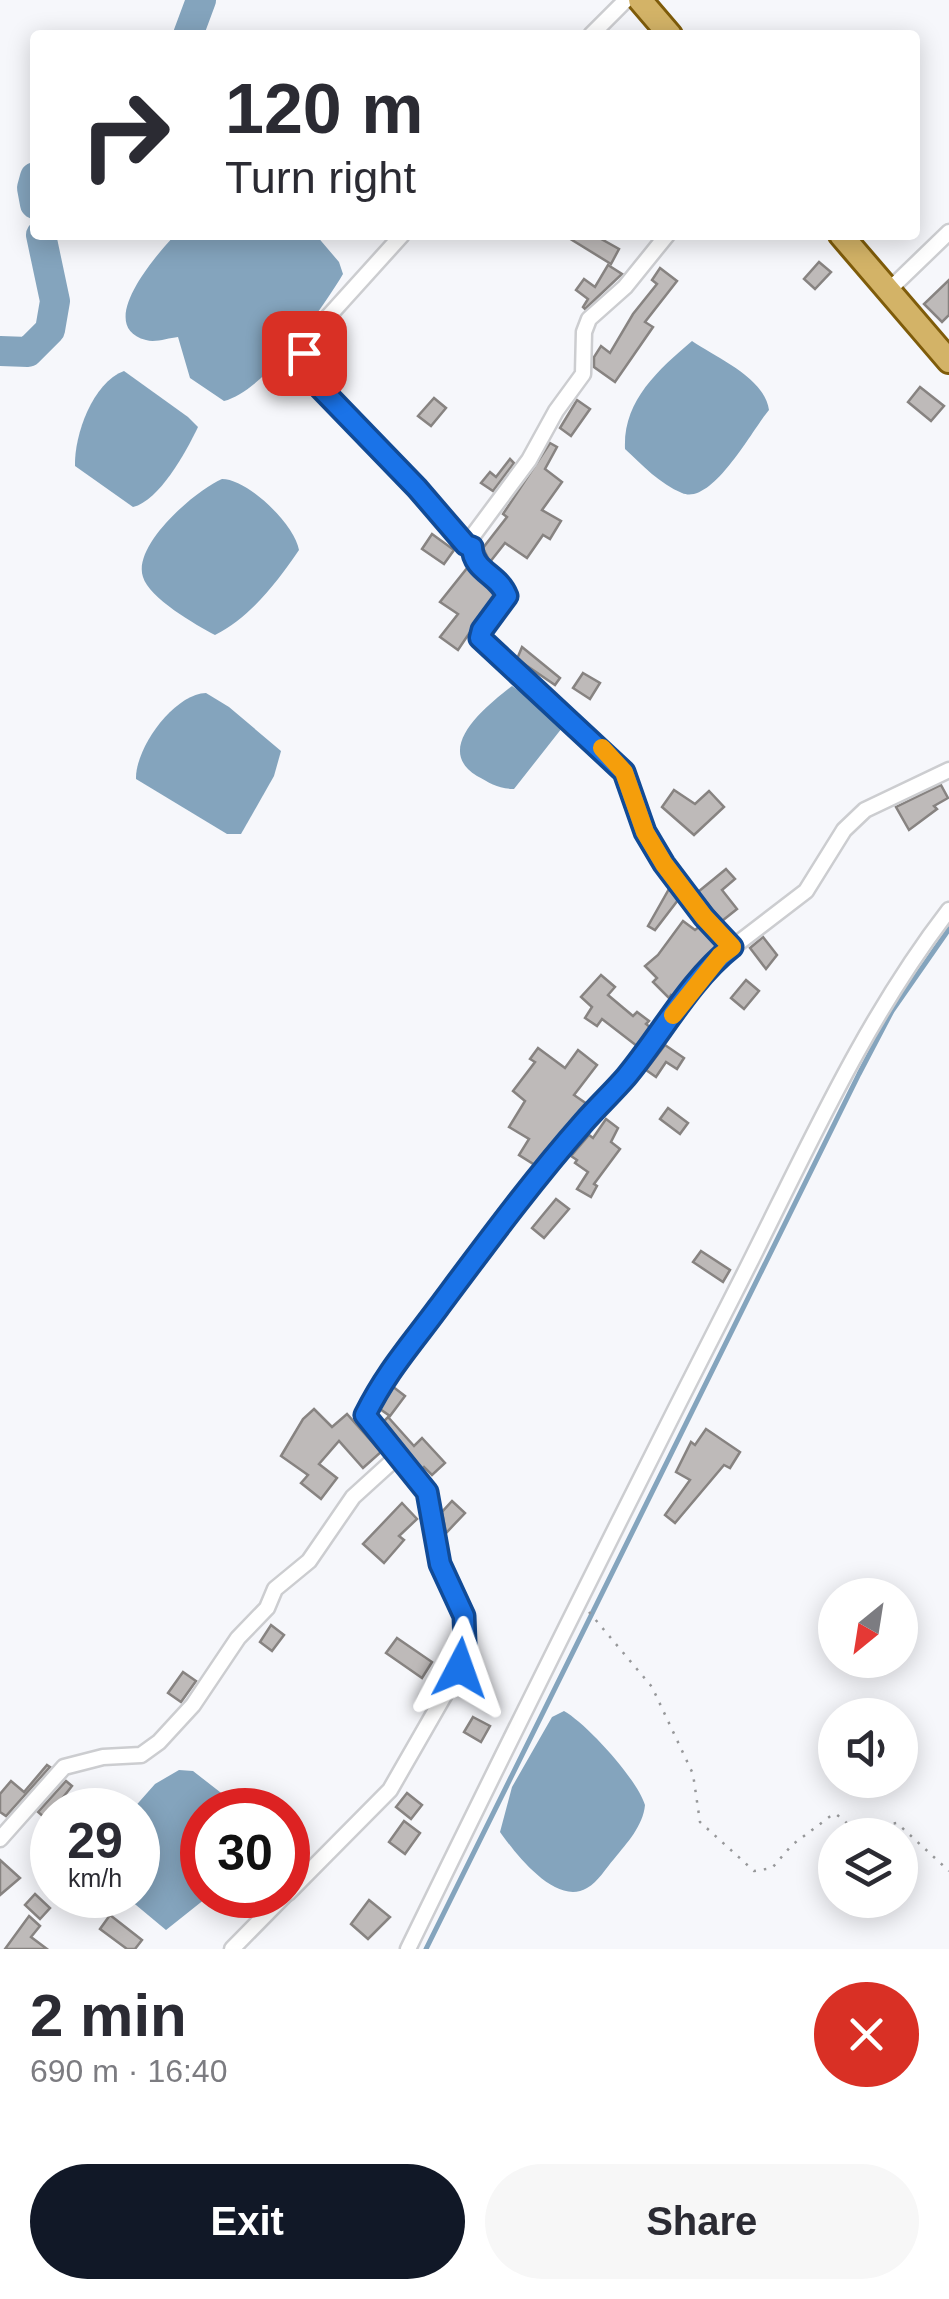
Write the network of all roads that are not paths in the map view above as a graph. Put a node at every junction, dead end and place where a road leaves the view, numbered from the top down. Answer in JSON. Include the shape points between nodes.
{"nodes":[{"id":1,"x":626,"y":0,"type":"edge"},
{"id":2,"x":640,"y":0,"type":"edge"},
{"id":3,"x":596,"y":30,"type":"edge"},
{"id":4,"x":666,"y":30,"type":"edge"},
{"id":5,"x":949,"y":232,"type":"edge"},
{"id":6,"x":397,"y":240,"type":"edge"},
{"id":7,"x":663,"y":240,"type":"edge"},
{"id":8,"x":845,"y":240,"type":"edge"},
{"id":9,"x":889,"y":290,"type":"junction"},
{"id":10,"x":949,"y":361,"type":"edge"},
{"id":11,"x":466,"y":545,"type":"junction"},
{"id":12,"x":949,"y":770,"type":"edge"},
{"id":13,"x":949,"y":910,"type":"edge"},
{"id":14,"x":732,"y":947,"type":"junction"},
{"id":15,"x":397,"y":1458,"type":"junction"},
{"id":16,"x":0,"y":1839,"type":"edge"},
{"id":17,"x":310,"y":1870,"type":"edge"},
{"id":18,"x":262,"y":1918,"type":"edge"},
{"id":19,"x":232,"y":1949,"type":"edge"},
{"id":20,"x":408,"y":1949,"type":"edge"}],
"edges":[{"from":1,"to":3,"type":"street"},
{"from":2,"to":4,"type":"main road"},
{"from":5,"to":9,"type":"street"},
{"from":6,"to":11,"type":"street","via":[[308,339],[302,369]]},
{"from":7,"to":11,"type":"street","via":[[589,319],[583,374]]},
{"from":8,"to":9,"type":"main road"},
{"from":9,"to":10,"type":"main road"},
{"from":11,"to":14,"type":"street","via":[[507,596],[480,638],[624,772],[664,864]]},
{"from":12,"to":14,"type":"street","via":[[865,810],[844,830],[806,891]]},
{"from":13,"to":20,"type":"street","via":[[883,1006],[578,1599]]},
{"from":14,"to":15,"type":"street","via":[[553,1159],[382,1380],[365,1415]]},
{"from":15,"to":16,"type":"street","via":[[353,1497],[309,1560],[275,1589],[159,1742],[141,1755],[64,1766]]},
{"from":15,"to":17,"type":"street","via":[[427,1492],[440,1564],[464,1616],[460,1668],[390,1790]]},
{"from":18,"to":19,"type":"street"}]}
